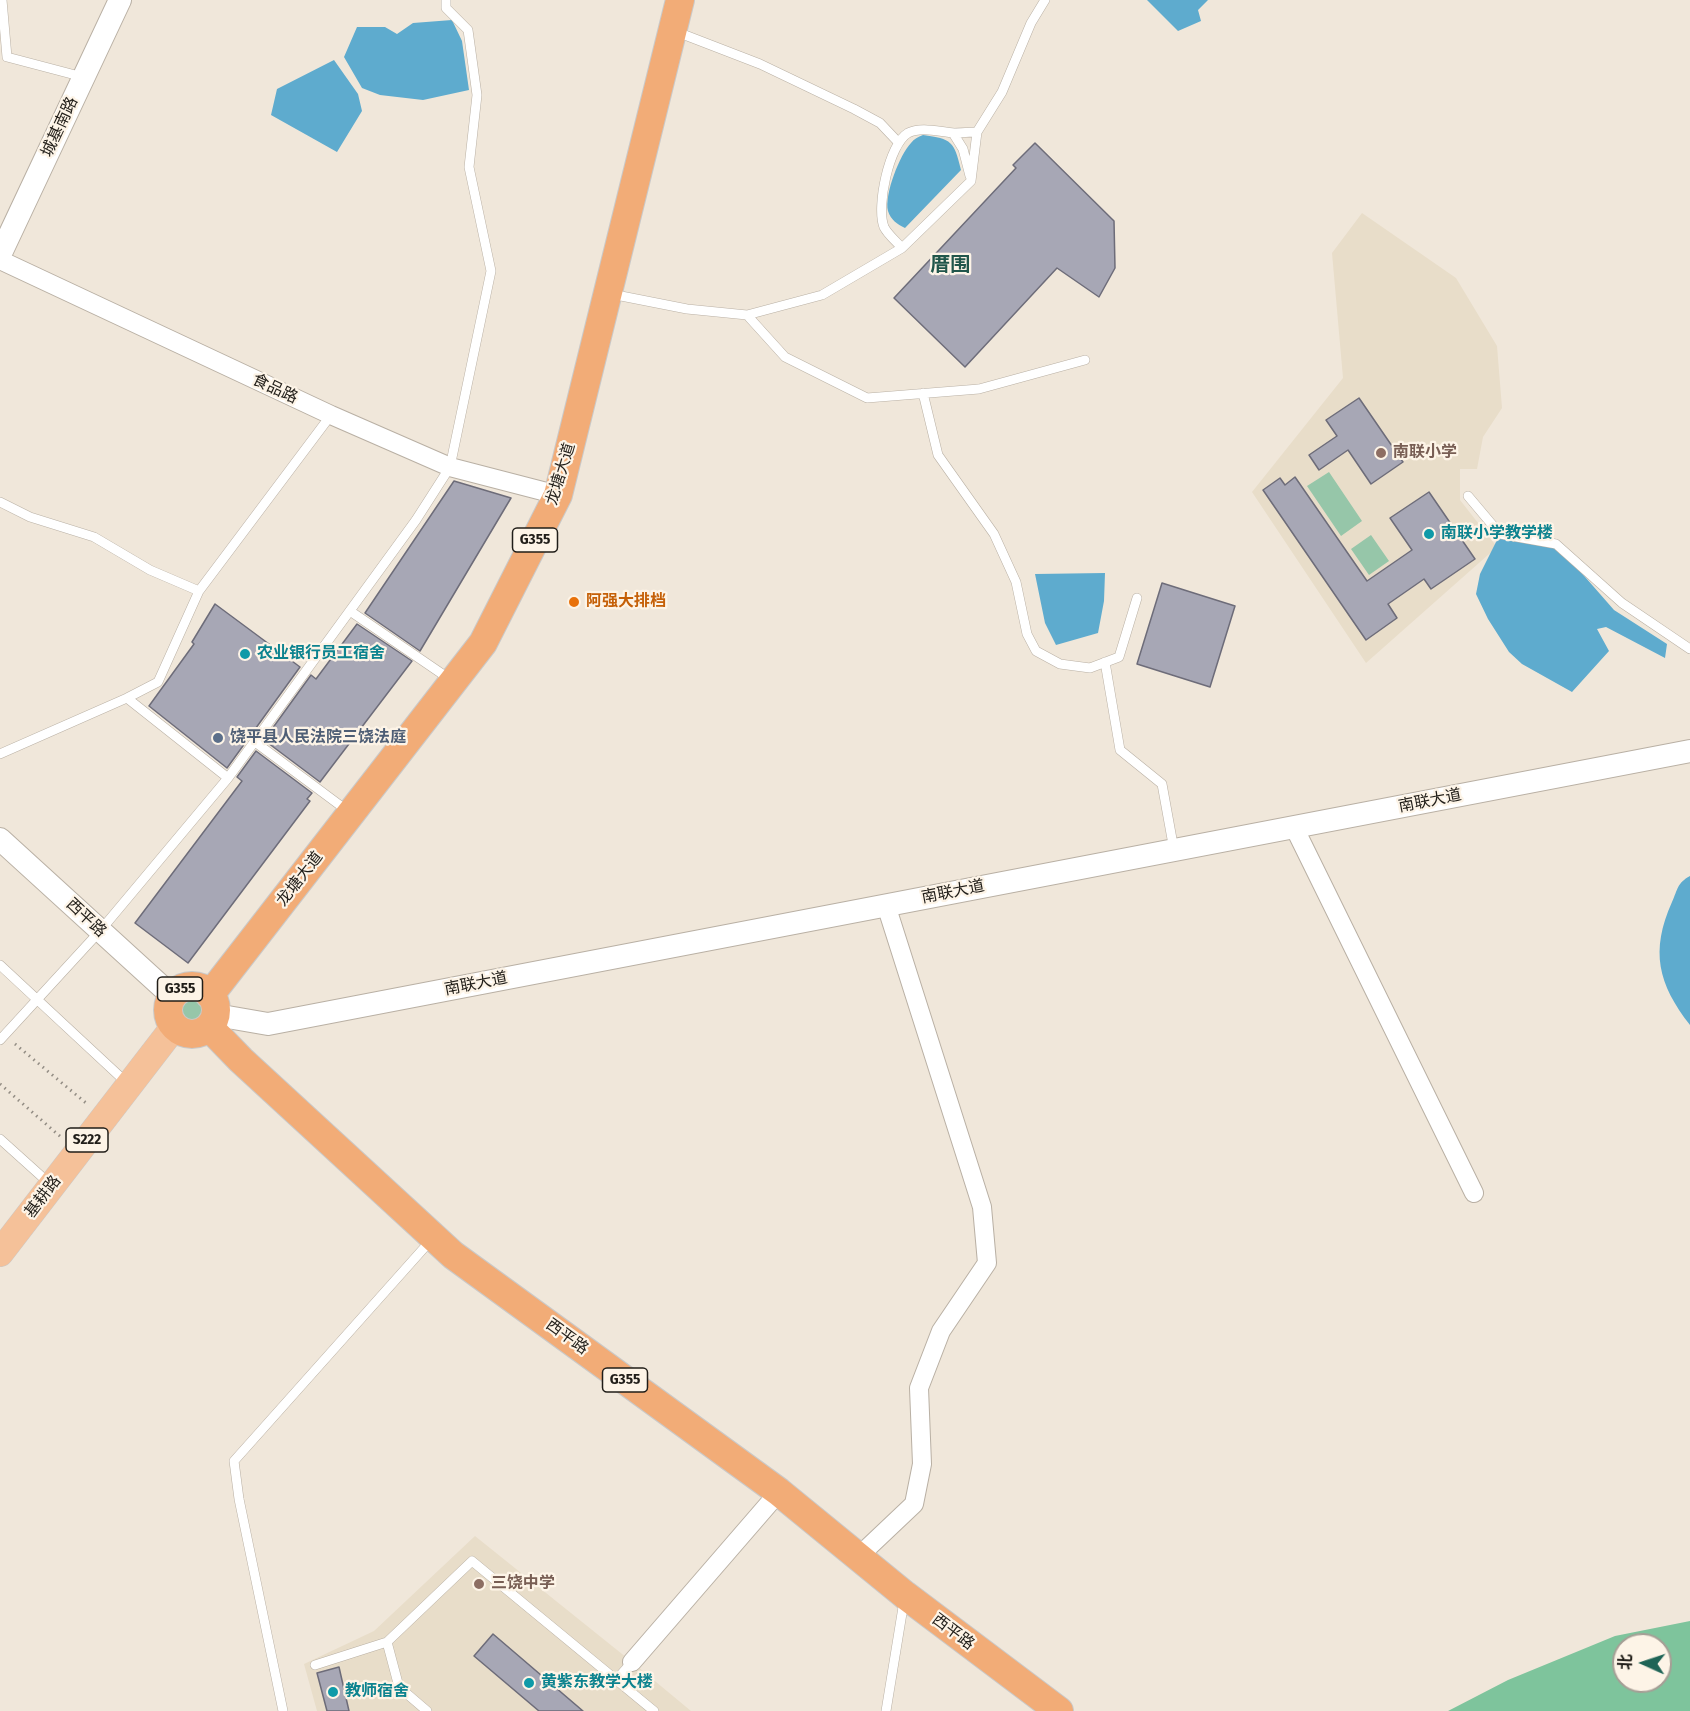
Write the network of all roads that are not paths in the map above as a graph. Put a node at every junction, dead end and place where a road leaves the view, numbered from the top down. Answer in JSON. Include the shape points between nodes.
{"nodes":[{"id":1,"x":2,"y":0,"type":"edge"},
{"id":2,"x":120,"y":0,"type":"edge"},
{"id":3,"x":446,"y":0,"type":"edge"},
{"id":4,"x":680,"y":0,"type":"edge"},
{"id":5,"x":1045,"y":0,"type":"edge"},
{"id":6,"x":669,"y":19,"type":"edge"},
{"id":7,"x":3,"y":57,"type":"edge"},
{"id":8,"x":84,"y":77,"type":"junction"},
{"id":9,"x":977,"y":132,"type":"junction"},
{"id":10,"x":953,"y":133,"type":"junction"},
{"id":11,"x":898,"y":142,"type":"junction"},
{"id":12,"x":972,"y":181,"type":"junction"},
{"id":13,"x":3,"y":242,"type":"edge"},
{"id":14,"x":902,"y":248,"type":"junction"},
{"id":15,"x":0,"y":260,"type":"edge"},
{"id":16,"x":603,"y":292,"type":"junction"},
{"id":17,"x":747,"y":315,"type":"junction"},
{"id":18,"x":1085,"y":360,"type":"dead end"},
{"id":19,"x":923,"y":393,"type":"junction"},
{"id":20,"x":331,"y":415,"type":"junction"},
{"id":21,"x":450,"y":467,"type":"junction"},
{"id":22,"x":553,"y":494,"type":"junction"},
{"id":23,"x":1468,"y":496,"type":"dead end"},
{"id":24,"x":0,"y":502,"type":"edge"},
{"id":25,"x":198,"y":591,"type":"junction"},
{"id":26,"x":1137,"y":598,"type":"dead end"},
{"id":27,"x":350,"y":612,"type":"junction"},
{"id":28,"x":1690,"y":649,"type":"edge"},
{"id":29,"x":1105,"y":662,"type":"junction"},
{"id":30,"x":450,"y":679,"type":"junction"},
{"id":31,"x":127,"y":698,"type":"junction"},
{"id":32,"x":255,"y":742,"type":"junction"},
{"id":33,"x":1690,"y":751,"type":"edge"},
{"id":34,"x":0,"y":754,"type":"edge"},
{"id":35,"x":228,"y":778,"type":"junction"},
{"id":36,"x":347,"y":811,"type":"junction"},
{"id":37,"x":1294,"y":827,"type":"junction"},
{"id":38,"x":5,"y":847,"type":"edge"},
{"id":39,"x":1174,"y":850,"type":"junction"},
{"id":40,"x":886,"y":905,"type":"junction"},
{"id":41,"x":100,"y":931,"type":"junction"},
{"id":42,"x":0,"y":966,"type":"edge"},
{"id":43,"x":172,"y":996,"type":"junction"},
{"id":44,"x":37,"y":1000,"type":"junction"},
{"id":45,"x":210,"y":1006,"type":"junction"},
{"id":46,"x":174,"y":1027,"type":"junction"},
{"id":47,"x":2,"y":1037,"type":"edge"},
{"id":48,"x":129,"y":1085,"type":"junction"},
{"id":49,"x":0,"y":1140,"type":"edge"},
{"id":50,"x":51,"y":1185,"type":"junction"},
{"id":51,"x":1474,"y":1193,"type":"dead end"},
{"id":52,"x":434,"y":1237,"type":"junction"},
{"id":53,"x":0,"y":1253,"type":"edge"},
{"id":54,"x":779,"y":1492,"type":"junction"},
{"id":55,"x":858,"y":1557,"type":"junction"},
{"id":56,"x":905,"y":1595,"type":"junction"},
{"id":57,"x":387,"y":1642,"type":"junction"},
{"id":58,"x":632,"y":1662,"type":"joint"},
{"id":59,"x":315,"y":1665,"type":"dead end"},
{"id":60,"x":617,"y":1679,"type":"junction"},
{"id":61,"x":283,"y":1711,"type":"edge"},
{"id":62,"x":427,"y":1711,"type":"edge"},
{"id":63,"x":654,"y":1711,"type":"edge"},
{"id":64,"x":886,"y":1711,"type":"edge"},
{"id":65,"x":1059,"y":1711,"type":"edge"}],
"edges":[{"from":1,"to":7,"type":"lane"},
{"from":2,"to":8,"type":"street","name":"城基南路"},
{"from":3,"to":21,"type":"lane","via":[[446,8],[468,30],[477,95],[469,167],[491,271]]},
{"from":4,"to":6,"type":"highway","name":"龙塘大道","number":"G355"},
{"from":5,"to":9,"type":"lane","via":[[1002,92]]},
{"from":6,"to":11,"type":"lane","via":[[854,109],[880,123]]},
{"from":6,"to":16,"type":"highway","name":"龙塘大道","number":"G355"},
{"from":7,"to":8,"type":"lane"},
{"from":8,"to":13,"type":"street","name":"城基南路"},
{"from":9,"to":10,"type":"lane"},
{"from":9,"to":12,"type":"lane"},
{"from":10,"to":11,"type":"lane","via":[[920,130]]},
{"from":10,"to":12,"type":"lane","via":[[963,149]]},
{"from":11,"to":14,"type":"lane","via":[[885,178],[882,214],[885,228]]},
{"from":12,"to":14,"type":"lane"},
{"from":14,"to":17,"type":"lane","via":[[822,295]]},
{"from":15,"to":20,"type":"street","name":"食品路"},
{"from":16,"to":17,"type":"lane","via":[[687,309]]},
{"from":16,"to":22,"type":"highway","name":"龙塘大道","number":"G355"},
{"from":17,"to":19,"type":"lane","via":[[785,357],[867,398]]},
{"from":18,"to":19,"type":"lane","via":[[980,388]]},
{"from":19,"to":29,"type":"lane","via":[[938,455],[994,534],[1016,582],[1027,634],[1036,651],[1060,663],[1090,668]]},
{"from":20,"to":21,"type":"street","name":"食品路"},
{"from":20,"to":25,"type":"lane"},
{"from":21,"to":22,"type":"street","name":"食品路"},
{"from":21,"to":27,"type":"lane"},
{"from":22,"to":30,"type":"highway","name":"龙塘大道","number":"G355","via":[[476,639]]},
{"from":23,"to":28,"type":"lane","via":[[1500,534],[1556,544],[1622,603]]},
{"from":24,"to":25,"type":"lane","via":[[30,517],[94,537],[150,570]]},
{"from":25,"to":31,"type":"lane","via":[[158,682]]},
{"from":26,"to":29,"type":"lane","via":[[1119,657]]},
{"from":27,"to":30,"type":"lane"},
{"from":27,"to":32,"type":"lane"},
{"from":29,"to":39,"type":"lane","via":[[1120,750],[1162,783]]},
{"from":30,"to":36,"type":"highway","name":"龙塘大道","number":"G355"},
{"from":31,"to":34,"type":"lane"},
{"from":31,"to":35,"type":"lane"},
{"from":32,"to":35,"type":"lane"},
{"from":32,"to":36,"type":"lane"},
{"from":33,"to":37,"type":"street","name":"南联大道"},
{"from":35,"to":41,"type":"lane"},
{"from":36,"to":45,"type":"highway","name":"龙塘大道","number":"G355"},
{"from":37,"to":39,"type":"street","name":"南联大道"},
{"from":37,"to":51,"type":"street"},
{"from":38,"to":41,"type":"street","name":"西平路"},
{"from":39,"to":40,"type":"street","name":"南联大道"},
{"from":40,"to":45,"type":"street","name":"南联大道","via":[[268,1024]]},
{"from":40,"to":55,"type":"street","via":[[982,1207],[987,1263],[941,1331],[919,1388],[922,1464],[914,1504]]},
{"from":41,"to":43,"type":"street","name":"西平路"},
{"from":41,"to":44,"type":"lane"},
{"from":42,"to":44,"type":"lane"},
{"from":43,"to":45,"type":"highway","number":"G355","via":[[186,987],[198,987]]},
{"from":43,"to":46,"type":"highway","number":"G355","via":[[167,1010]]},
{"from":44,"to":47,"type":"lane"},
{"from":44,"to":48,"type":"lane"},
{"from":45,"to":46,"type":"highway","via":[[203,1032],[188,1035]]},
{"from":45,"to":52,"type":"highway","name":"西平路","number":"G355","via":[[242,1060]]},
{"from":46,"to":48,"type":"main road","name":"基耕路","number":"S222"},
{"from":48,"to":50,"type":"main road","name":"基耕路","number":"S222"},
{"from":49,"to":50,"type":"lane"},
{"from":50,"to":53,"type":"main road","name":"基耕路","number":"S222"},
{"from":52,"to":54,"type":"highway","name":"西平路","number":"G355","via":[[453,1255]]},
{"from":52,"to":61,"type":"lane","via":[[234,1461]]},
{"from":54,"to":55,"type":"highway","name":"西平路","number":"G355"},
{"from":54,"to":58,"type":"street"},
{"from":55,"to":56,"type":"highway","name":"西平路","number":"G355"},
{"from":56,"to":64,"type":"lane"},
{"from":56,"to":65,"type":"highway","name":"西平路","number":"G355"},
{"from":57,"to":59,"type":"lane"},
{"from":57,"to":60,"type":"lane","via":[[472,1561]]},
{"from":57,"to":62,"type":"lane","via":[[399,1687]]},
{"from":58,"to":60,"type":"lane"},
{"from":60,"to":63,"type":"lane"}]}
